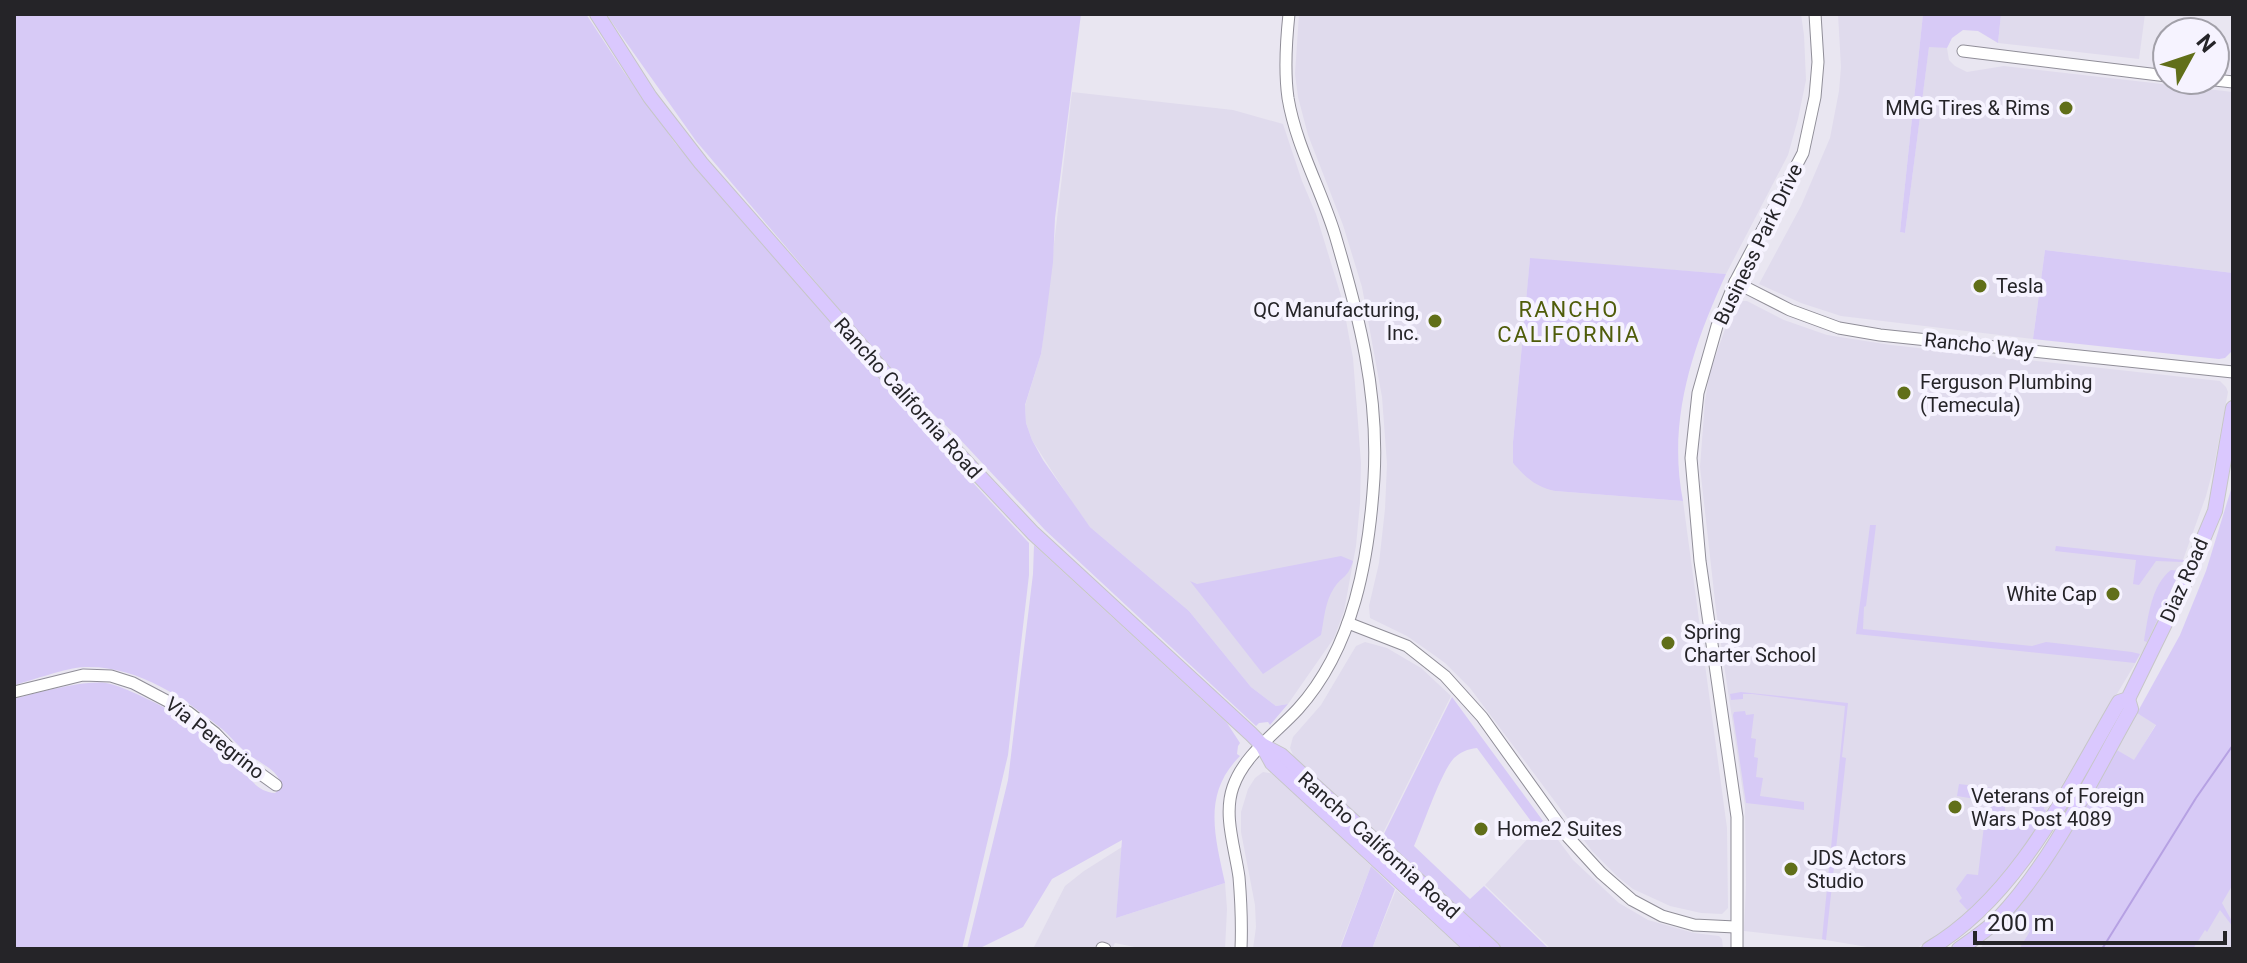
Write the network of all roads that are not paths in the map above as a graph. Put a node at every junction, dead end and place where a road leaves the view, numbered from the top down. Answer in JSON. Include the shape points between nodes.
{"nodes":[{"id":1,"x":597,"y":14,"type":"edge"},
{"id":2,"x":1289,"y":14,"type":"edge"},
{"id":3,"x":1815,"y":14,"type":"edge"},
{"id":4,"x":1963,"y":51,"type":"dead end"},
{"id":5,"x":2151,"y":74,"type":"edge"},
{"id":6,"x":1735,"y":282,"type":"junction"},
{"id":7,"x":2233,"y":372,"type":"edge"},
{"id":8,"x":2233,"y":408,"type":"edge"},
{"id":9,"x":1348,"y":623,"type":"junction"},
{"id":10,"x":14,"y":692,"type":"edge"},
{"id":11,"x":2128,"y":699,"type":"junction"},
{"id":12,"x":1262,"y":745,"type":"junction"},
{"id":13,"x":276,"y":785,"type":"dead end"},
{"id":14,"x":1996,"y":921,"type":"junction"},
{"id":15,"x":1735,"y":927,"type":"junction"},
{"id":16,"x":1241,"y":949,"type":"edge"},
{"id":17,"x":1473,"y":949,"type":"edge"},
{"id":18,"x":1493,"y":949,"type":"edge"},
{"id":19,"x":1737,"y":949,"type":"edge"},
{"id":20,"x":1929,"y":949,"type":"edge"},
{"id":21,"x":1959,"y":949,"type":"edge"},
{"id":22,"x":1972,"y":949,"type":"edge"}],
"edges":[{"from":1,"to":12,"type":"main road","name":"Rancho California Road","via":[[650,97],[701,163],[929,423],[1033,533]]},
{"from":2,"to":9,"type":"street","via":[[1288,99],[1352,294],[1374,412],[1366,560]]},
{"from":3,"to":6,"type":"street","name":"Business Park Drive","via":[[1815,97],[1803,153]]},
{"from":4,"to":5,"type":"street"},
{"from":6,"to":7,"type":"street","name":"Rancho Way","via":[[1839,328]]},
{"from":6,"to":15,"type":"street","name":"Business Park Drive","via":[[1698,393],[1691,458],[1700,561],[1737,817]]},
{"from":8,"to":11,"type":"main road","name":"Diaz Road","via":[[2215,511]]},
{"from":9,"to":12,"type":"street","via":[[1311,693]]},
{"from":9,"to":15,"type":"street","via":[[1407,646],[1445,676],[1482,717],[1568,837],[1632,900],[1694,925]]},
{"from":10,"to":13,"type":"street","name":"Via Peregrino","via":[[83,675],[133,683],[188,712]]},
{"from":11,"to":14,"type":"main road","name":"Diaz Road","via":[[2131,709],[2073,813],[2025,888]]},
{"from":11,"to":20,"type":"main road","name":"Diaz Road","via":[[2119,702],[2020,866],[1985,906]]},
{"from":12,"to":16,"type":"street","via":[[1240,772],[1229,805]]},
{"from":12,"to":17,"type":"main road","name":"Rancho California Road","via":[[1272,763]]},
{"from":12,"to":18,"type":"main road","name":"Rancho California Road","via":[[1281,755]]},
{"from":14,"to":21,"type":"main road","name":"Diaz Road"},
{"from":14,"to":22,"type":"main road"},
{"from":15,"to":19,"type":"street","name":"Business Park Drive"}]}
